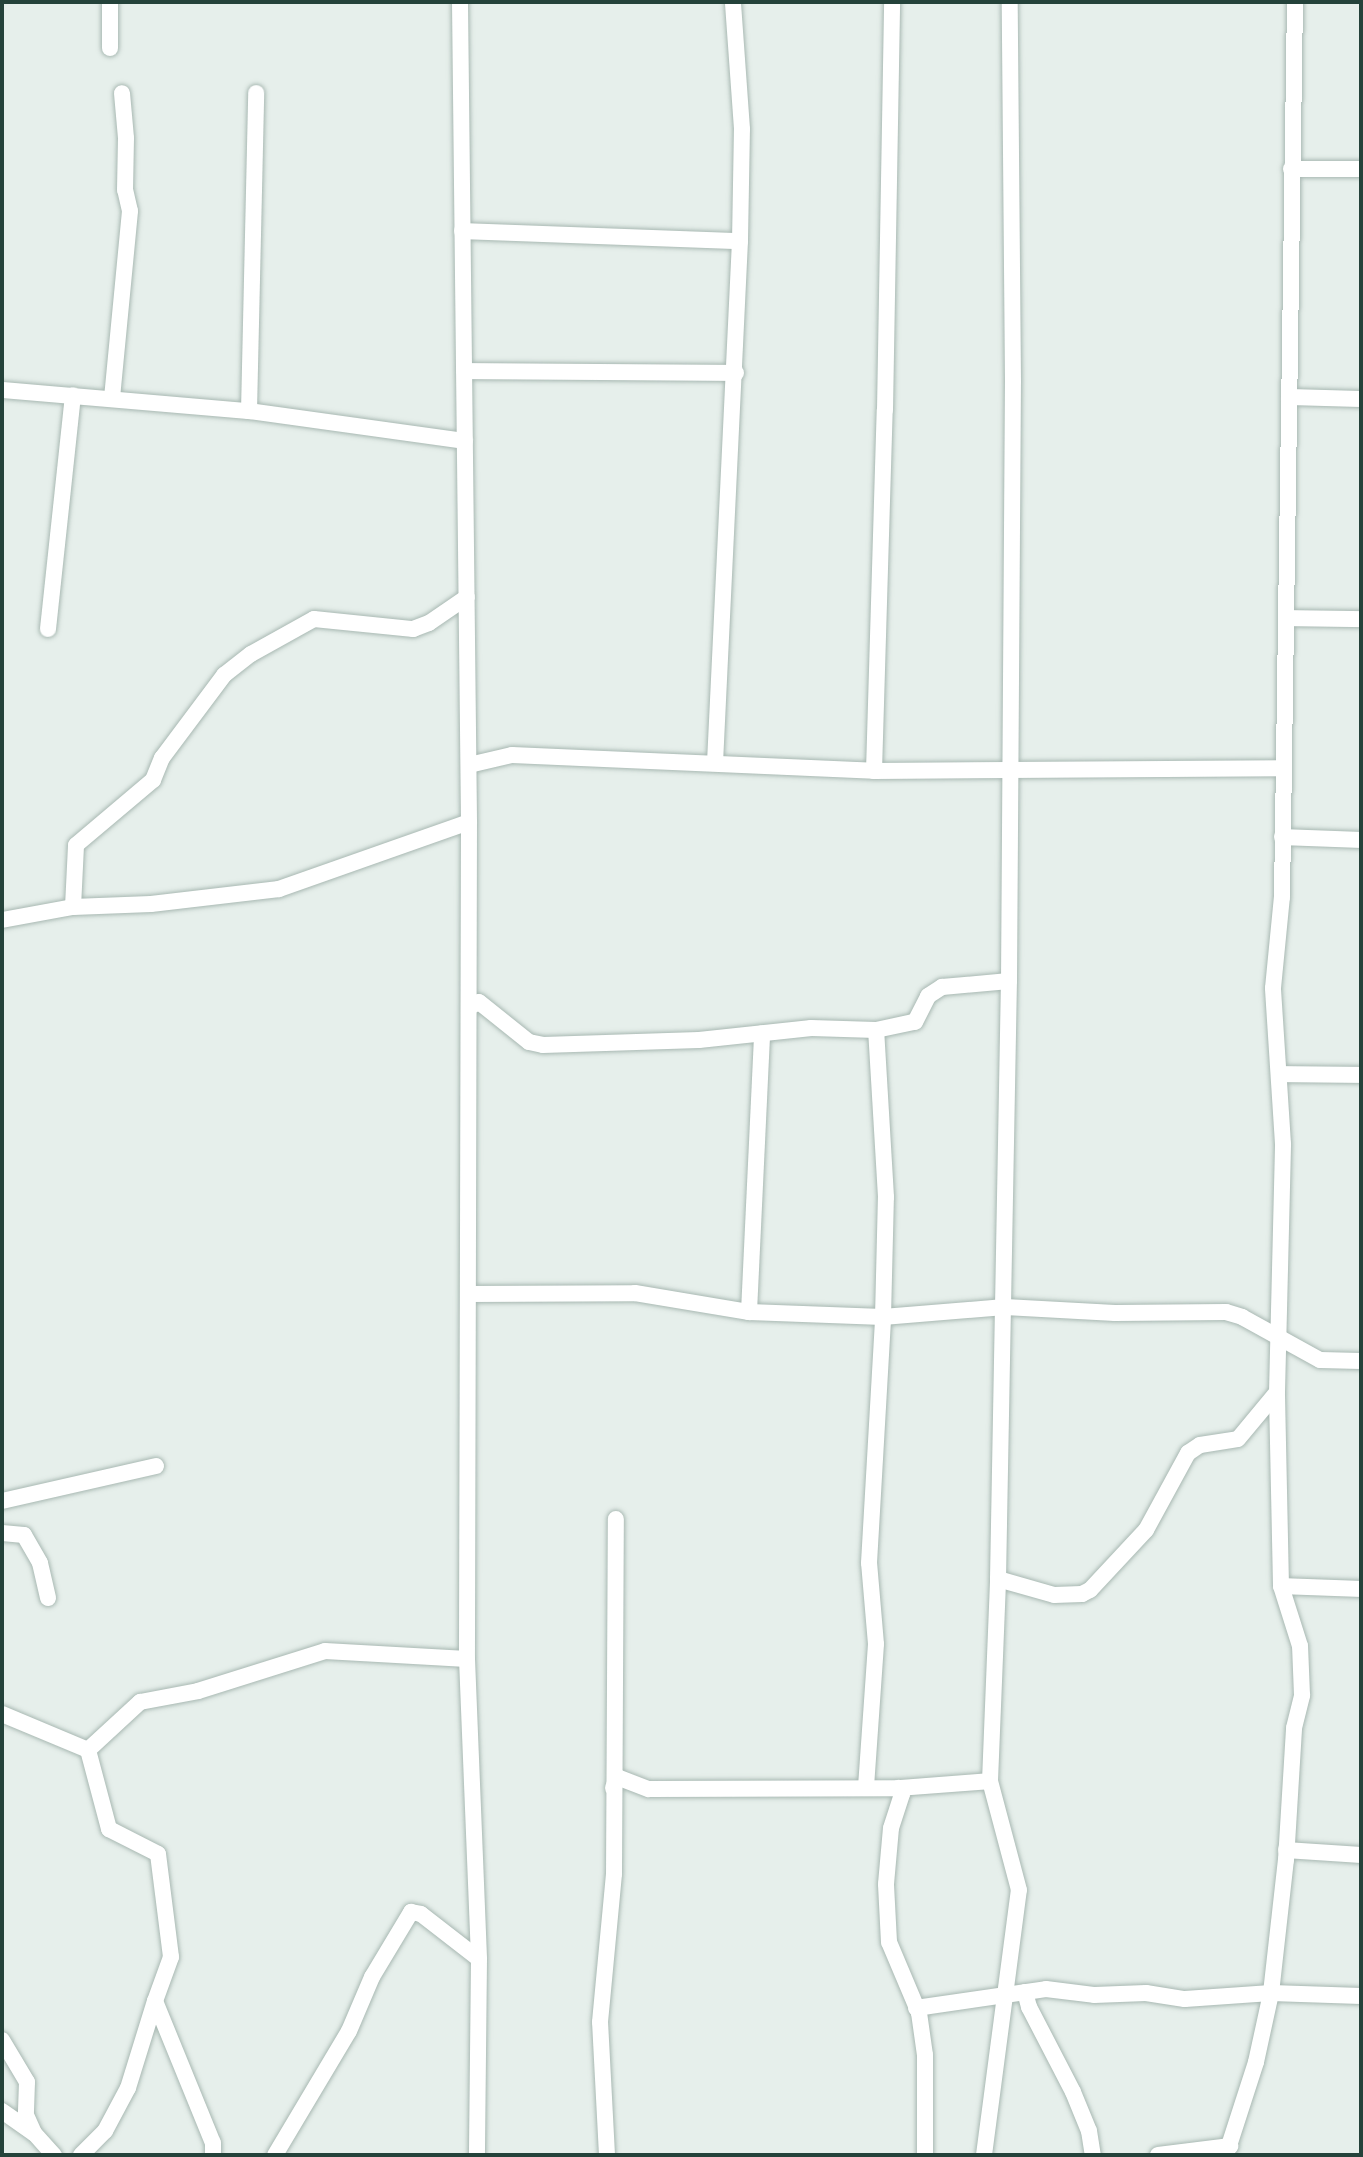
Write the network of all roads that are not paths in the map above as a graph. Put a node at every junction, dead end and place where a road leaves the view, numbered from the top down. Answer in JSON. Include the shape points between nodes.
{"nodes":[{"id":1,"x":110,"y":2,"type":"edge"},
{"id":2,"x":460,"y":2,"type":"edge"},
{"id":3,"x":733,"y":2,"type":"edge"},
{"id":4,"x":892,"y":2,"type":"edge"},
{"id":5,"x":1010,"y":2,"type":"edge"},
{"id":6,"x":1295,"y":2,"type":"edge"},
{"id":7,"x":110,"y":48,"type":"dead end"},
{"id":8,"x":122,"y":93,"type":"dead end"},
{"id":9,"x":256,"y":93,"type":"dead end"},
{"id":10,"x":1292,"y":169,"type":"junction"},
{"id":11,"x":1361,"y":169,"type":"edge"},
{"id":12,"x":462,"y":231,"type":"junction"},
{"id":13,"x":740,"y":241,"type":"junction"},
{"id":14,"x":464,"y":371,"type":"junction"},
{"id":15,"x":736,"y":373,"type":"junction"},
{"id":16,"x":2,"y":390,"type":"edge"},
{"id":17,"x":73,"y":395,"type":"junction"},
{"id":18,"x":1289,"y":397,"type":"junction"},
{"id":19,"x":112,"y":398,"type":"junction"},
{"id":20,"x":1361,"y":398,"type":"edge"},
{"id":21,"x":249,"y":411,"type":"junction"},
{"id":22,"x":465,"y":441,"type":"junction"},
{"id":23,"x":467,"y":597,"type":"junction"},
{"id":24,"x":1288,"y":618,"type":"junction"},
{"id":25,"x":1361,"y":619,"type":"edge"},
{"id":26,"x":48,"y":629,"type":"dead end"},
{"id":27,"x":715,"y":763,"type":"junction"},
{"id":28,"x":468,"y":765,"type":"junction"},
{"id":29,"x":1282,"y":768,"type":"junction"},
{"id":30,"x":1011,"y":770,"type":"junction"},
{"id":31,"x":874,"y":771,"type":"junction"},
{"id":32,"x":469,"y":822,"type":"junction"},
{"id":33,"x":1282,"y":837,"type":"junction"},
{"id":34,"x":1361,"y":840,"type":"edge"},
{"id":35,"x":72,"y":907,"type":"junction"},
{"id":36,"x":2,"y":920,"type":"edge"},
{"id":37,"x":1009,"y":981,"type":"junction"},
{"id":38,"x":469,"y":1007,"type":"junction"},
{"id":39,"x":876,"y":1030,"type":"junction"},
{"id":40,"x":762,"y":1033,"type":"junction"},
{"id":41,"x":1279,"y":1074,"type":"junction"},
{"id":42,"x":1361,"y":1075,"type":"edge"},
{"id":43,"x":468,"y":1294,"type":"junction"},
{"id":44,"x":1005,"y":1307,"type":"junction"},
{"id":45,"x":749,"y":1312,"type":"junction"},
{"id":46,"x":883,"y":1317,"type":"junction"},
{"id":47,"x":1280,"y":1338,"type":"junction"},
{"id":48,"x":1361,"y":1361,"type":"edge"},
{"id":49,"x":1277,"y":1392,"type":"junction"},
{"id":50,"x":156,"y":1466,"type":"dead end"},
{"id":51,"x":2,"y":1501,"type":"edge"},
{"id":52,"x":617,"y":1519,"type":"dead end"},
{"id":53,"x":2,"y":1534,"type":"edge"},
{"id":54,"x":999,"y":1579,"type":"junction"},
{"id":55,"x":1281,"y":1586,"type":"junction"},
{"id":56,"x":1361,"y":1589,"type":"edge"},
{"id":57,"x":48,"y":1598,"type":"dead end"},
{"id":58,"x":467,"y":1659,"type":"junction"},
{"id":59,"x":2,"y":1716,"type":"edge"},
{"id":60,"x":2,"y":1730,"type":"edge"},
{"id":61,"x":88,"y":1750,"type":"junction"},
{"id":62,"x":990,"y":1780,"type":"junction"},
{"id":63,"x":866,"y":1787,"type":"junction"},
{"id":64,"x":612,"y":1788,"type":"junction"},
{"id":65,"x":899,"y":1788,"type":"junction"},
{"id":66,"x":1286,"y":1850,"type":"junction"},
{"id":67,"x":1361,"y":1855,"type":"edge"},
{"id":68,"x":479,"y":1959,"type":"junction"},
{"id":69,"x":1025,"y":1992,"type":"junction"},
{"id":70,"x":1271,"y":1993,"type":"junction"},
{"id":71,"x":1005,"y":1994,"type":"junction"},
{"id":72,"x":1361,"y":1996,"type":"edge"},
{"id":73,"x":155,"y":2001,"type":"junction"},
{"id":74,"x":916,"y":2008,"type":"junction"},
{"id":75,"x":2,"y":2040,"type":"edge"},
{"id":76,"x":2,"y":2111,"type":"edge"},
{"id":77,"x":33,"y":2133,"type":"junction"},
{"id":78,"x":1228,"y":2151,"type":"edge"},
{"id":79,"x":54,"y":2155,"type":"edge"},
{"id":80,"x":82,"y":2155,"type":"edge"},
{"id":81,"x":213,"y":2155,"type":"edge"},
{"id":82,"x":275,"y":2155,"type":"edge"},
{"id":83,"x":477,"y":2155,"type":"edge"},
{"id":84,"x":607,"y":2155,"type":"edge"},
{"id":85,"x":925,"y":2155,"type":"edge"},
{"id":86,"x":984,"y":2155,"type":"edge"},
{"id":87,"x":1093,"y":2155,"type":"edge"},
{"id":88,"x":1158,"y":2155,"type":"edge"}],
"edges":[{"from":1,"to":7,"type":"street"},
{"from":2,"to":12,"type":"street"},
{"from":3,"to":13,"type":"street","via":[[742,129]]},
{"from":4,"to":31,"type":"street"},
{"from":5,"to":30,"type":"street"},
{"from":6,"to":10,"type":"street"},
{"from":8,"to":19,"type":"street","via":[[125,190],[130,211]]},
{"from":9,"to":21,"type":"street"},
{"from":10,"to":11,"type":"street"},
{"from":10,"to":18,"type":"street"},
{"from":12,"to":13,"type":"street"},
{"from":12,"to":14,"type":"street"},
{"from":13,"to":15,"type":"street"},
{"from":14,"to":15,"type":"street"},
{"from":14,"to":22,"type":"street"},
{"from":15,"to":27,"type":"street"},
{"from":16,"to":17,"type":"street"},
{"from":17,"to":19,"type":"street"},
{"from":17,"to":26,"type":"street"},
{"from":18,"to":20,"type":"street"},
{"from":18,"to":24,"type":"street"},
{"from":19,"to":21,"type":"street"},
{"from":21,"to":22,"type":"street"},
{"from":22,"to":23,"type":"street"},
{"from":23,"to":28,"type":"street"},
{"from":23,"to":35,"type":"street","via":[[413,629],[314,619],[251,654],[224,675],[162,758],[153,780],[76,845]]},
{"from":24,"to":25,"type":"street"},
{"from":24,"to":29,"type":"street"},
{"from":27,"to":28,"type":"street","via":[[512,755]]},
{"from":27,"to":31,"type":"street"},
{"from":28,"to":32,"type":"street"},
{"from":29,"to":30,"type":"street"},
{"from":29,"to":33,"type":"street"},
{"from":30,"to":31,"type":"street"},
{"from":30,"to":37,"type":"street"},
{"from":32,"to":35,"type":"street","via":[[279,889],[151,904]]},
{"from":32,"to":38,"type":"street"},
{"from":33,"to":34,"type":"street"},
{"from":33,"to":41,"type":"street","via":[[1281,933],[1273,988]]},
{"from":35,"to":36,"type":"street"},
{"from":37,"to":39,"type":"street","via":[[942,987],[928,996],[915,1022]]},
{"from":37,"to":44,"type":"street"},
{"from":38,"to":40,"type":"street","via":[[479,1002],[529,1042],[543,1045],[699,1040]]},
{"from":38,"to":43,"type":"street"},
{"from":39,"to":40,"type":"street","via":[[821,1027]]},
{"from":39,"to":46,"type":"street","via":[[886,1197]]},
{"from":40,"to":45,"type":"street"},
{"from":41,"to":42,"type":"street"},
{"from":41,"to":47,"type":"street","via":[[1283,1144]]},
{"from":43,"to":45,"type":"street","via":[[635,1293]]},
{"from":43,"to":58,"type":"street"},
{"from":44,"to":46,"type":"street"},
{"from":44,"to":47,"type":"street","via":[[1115,1314],[1226,1312]]},
{"from":44,"to":54,"type":"street"},
{"from":45,"to":46,"type":"street"},
{"from":46,"to":63,"type":"street","via":[[869,1563],[876,1644]]},
{"from":47,"to":48,"type":"street","via":[[1320,1360]]},
{"from":47,"to":49,"type":"street"},
{"from":49,"to":54,"type":"street","via":[[1238,1439],[1200,1445],[1188,1453],[1146,1530],[1090,1590],[1046,1594]]},
{"from":49,"to":55,"type":"street"},
{"from":50,"to":51,"type":"street"},
{"from":52,"to":64,"type":"street"},
{"from":53,"to":57,"type":"street","via":[[24,1535],[40,1563]]},
{"from":54,"to":62,"type":"street"},
{"from":55,"to":56,"type":"street"},
{"from":55,"to":66,"type":"street","via":[[1300,1646],[1302,1695],[1294,1728]]},
{"from":58,"to":61,"type":"street","via":[[325,1651],[198,1691],[140,1702]]},
{"from":58,"to":68,"type":"street"},
{"from":59,"to":60,"type":"street"},
{"from":59,"to":61,"type":"street"},
{"from":61,"to":73,"type":"street","via":[[109,1829],[158,1854],[171,1957]]},
{"from":62,"to":65,"type":"street"},
{"from":62,"to":71,"type":"street","via":[[1019,1890]]},
{"from":63,"to":64,"type":"street","via":[[649,1789],[617,1777]]},
{"from":63,"to":65,"type":"street"},
{"from":64,"to":84,"type":"street","via":[[613,1902],[600,2021]]},
{"from":65,"to":74,"type":"street","via":[[902,1794],[891,1828],[886,1884],[889,1942]]},
{"from":66,"to":67,"type":"street"},
{"from":66,"to":70,"type":"street"},
{"from":68,"to":82,"type":"street","via":[[421,1914],[411,1912],[372,1977],[349,2031]]},
{"from":68,"to":83,"type":"street"},
{"from":69,"to":70,"type":"street","via":[[1133,1992],[1185,1999]]},
{"from":69,"to":71,"type":"street"},
{"from":69,"to":87,"type":"street","via":[[1073,2092]]},
{"from":70,"to":72,"type":"street"},
{"from":70,"to":78,"type":"street","via":[[1256,2062]]},
{"from":71,"to":74,"type":"street"},
{"from":71,"to":86,"type":"street"},
{"from":73,"to":80,"type":"street","via":[[128,2088],[105,2131]]},
{"from":73,"to":81,"type":"street","via":[[213,2143]]},
{"from":74,"to":85,"type":"street","via":[[925,2055]]},
{"from":75,"to":77,"type":"street","via":[[27,2082],[26,2115]]},
{"from":76,"to":77,"type":"street"},
{"from":77,"to":79,"type":"street"},
{"from":78,"to":88,"type":"street"}]}
